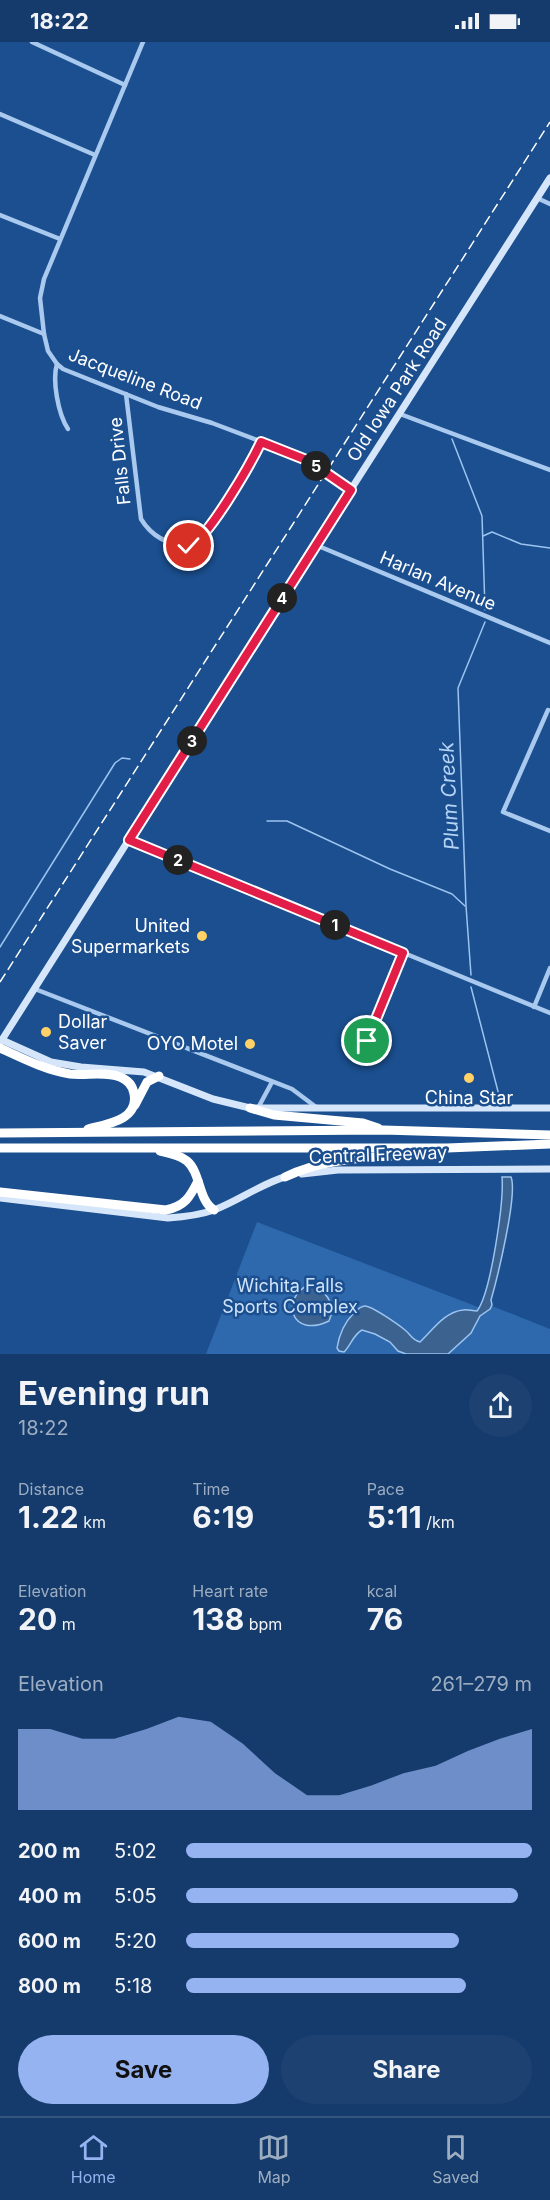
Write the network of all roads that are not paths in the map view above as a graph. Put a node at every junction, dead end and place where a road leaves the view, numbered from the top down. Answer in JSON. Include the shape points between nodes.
{"nodes":[{"id":1,"x":32,"y":42,"type":"edge"},
{"id":2,"x":143,"y":42,"type":"edge"},
{"id":3,"x":125,"y":85,"type":"junction"},
{"id":4,"x":0,"y":114,"type":"edge"},
{"id":5,"x":95,"y":155,"type":"junction"},
{"id":6,"x":550,"y":178,"type":"edge"},
{"id":7,"x":537,"y":198,"type":"junction"},
{"id":8,"x":550,"y":204,"type":"edge"},
{"id":9,"x":0,"y":215,"type":"edge"},
{"id":10,"x":60,"y":239,"type":"junction"},
{"id":11,"x":0,"y":316,"type":"edge"},
{"id":12,"x":44,"y":334,"type":"junction"},
{"id":13,"x":57,"y":364,"type":"junction"},
{"id":14,"x":126,"y":394,"type":"junction"},
{"id":15,"x":399,"y":414,"type":"junction"},
{"id":16,"x":68,"y":429,"type":"dead end"},
{"id":17,"x":261,"y":442,"type":"junction"},
{"id":18,"x":550,"y":470,"type":"edge"},
{"id":19,"x":351,"y":490,"type":"junction"},
{"id":20,"x":316,"y":544,"type":"junction"},
{"id":21,"x":550,"y":643,"type":"edge"},
{"id":22,"x":548,"y":710,"type":"dead end"},
{"id":23,"x":550,"y":831,"type":"edge"},
{"id":24,"x":129,"y":840,"type":"junction"},
{"id":25,"x":403,"y":953,"type":"junction"},
{"id":26,"x":550,"y":968,"type":"edge"},
{"id":27,"x":35,"y":989,"type":"junction"},
{"id":28,"x":534,"y":1007,"type":"junction"},
{"id":29,"x":550,"y":1013,"type":"edge"},
{"id":30,"x":367,"y":1041,"type":"dead end"},
{"id":31,"x":1,"y":1044,"type":"edge"},
{"id":32,"x":159,"y":1076,"type":"junction"},
{"id":33,"x":272,"y":1082,"type":"junction"},
{"id":34,"x":297,"y":1093,"type":"junction"},
{"id":35,"x":254,"y":1108,"type":"junction"},
{"id":36,"x":318,"y":1108,"type":"junction"},
{"id":37,"x":550,"y":1108,"type":"edge"},
{"id":38,"x":132,"y":1109,"type":"junction"},
{"id":39,"x":293,"y":1109,"type":"junction"},
{"id":40,"x":383,"y":1130,"type":"junction"},
{"id":41,"x":75,"y":1132,"type":"junction"},
{"id":42,"x":0,"y":1133,"type":"edge"},
{"id":43,"x":550,"y":1135,"type":"edge"},
{"id":44,"x":550,"y":1144,"type":"edge"},
{"id":45,"x":0,"y":1148,"type":"edge"},
{"id":46,"x":152,"y":1148,"type":"junction"},
{"id":47,"x":447,"y":1148,"type":"junction"},
{"id":48,"x":550,"y":1169,"type":"edge"},
{"id":49,"x":285,"y":1177,"type":"junction"},
{"id":50,"x":198,"y":1181,"type":"junction"},
{"id":51,"x":0,"y":1192,"type":"edge"},
{"id":52,"x":0,"y":1198,"type":"edge"},
{"id":53,"x":214,"y":1210,"type":"junction"}],
"edges":[{"from":1,"to":3,"type":"street"},
{"from":2,"to":3,"type":"street","name":"Jacqueline Road"},
{"from":3,"to":5,"type":"street","name":"Jacqueline Road"},
{"from":4,"to":5,"type":"street"},
{"from":5,"to":10,"type":"street","name":"Jacqueline Road"},
{"from":6,"to":7,"type":"main road","name":"Old Iowa Park Road"},
{"from":7,"to":8,"type":"street"},
{"from":7,"to":15,"type":"main road","name":"Old Iowa Park Road"},
{"from":9,"to":10,"type":"street"},
{"from":10,"to":12,"type":"street","name":"Jacqueline Road","via":[[41,290]]},
{"from":11,"to":12,"type":"street"},
{"from":12,"to":13,"type":"street","name":"Jacqueline Road","via":[[48,351]]},
{"from":13,"to":14,"type":"street","name":"Jacqueline Road"},
{"from":13,"to":16,"type":"street","via":[[53,376],[61,420]]},
{"from":14,"to":17,"type":"street","name":"Jacqueline Road"},
{"from":14,"to":17,"type":"street","name":"Falls Drive","via":[[141,519],[148,530],[166,541],[189,546],[200,539]]},
{"from":15,"to":18,"type":"street"},
{"from":15,"to":19,"type":"main road","name":"Old Iowa Park Road"},
{"from":17,"to":19,"type":"street","name":"Jacqueline Road","via":[[309,461]]},
{"from":19,"to":20,"type":"main road","name":"Old Iowa Park Road"},
{"from":20,"to":21,"type":"street","name":"Harlan Avenue"},
{"from":20,"to":24,"type":"main road","name":"Old Iowa Park Road"},
{"from":22,"to":23,"type":"street","via":[[503,812]]},
{"from":24,"to":25,"type":"street"},
{"from":24,"to":27,"type":"main road","name":"Old Iowa Park Road"},
{"from":25,"to":28,"type":"street"},
{"from":25,"to":30,"type":"street"},
{"from":26,"to":28,"type":"street"},
{"from":27,"to":31,"type":"main road","name":"Old Iowa Park Road"},
{"from":27,"to":33,"type":"street"},
{"from":28,"to":29,"type":"street"},
{"from":31,"to":32,"type":"main road","via":[[60,1064]]},
{"from":31,"to":38,"type":"highway","via":[[34,1064],[66,1073],[120,1077],[133,1089]]},
{"from":32,"to":35,"type":"main road","via":[[213,1099]]},
{"from":32,"to":38,"type":"highway","via":[[147,1082]]},
{"from":33,"to":34,"type":"street"},
{"from":33,"to":35,"type":"street"},
{"from":34,"to":36,"type":"street"},
{"from":34,"to":39,"type":"street"},
{"from":35,"to":39,"type":"main road"},
{"from":35,"to":40,"type":"highway","via":[[274,1115],[363,1123]]},
{"from":36,"to":37,"type":"main road"},
{"from":36,"to":39,"type":"main road"},
{"from":38,"to":41,"type":"highway","via":[[124,1118]]},
{"from":40,"to":41,"type":"highway","name":"Central Freeway"},
{"from":40,"to":43,"type":"highway","name":"Central Freeway"},
{"from":41,"to":42,"type":"highway","name":"Central Freeway"},
{"from":44,"to":47,"type":"highway","name":"Central Freeway"},
{"from":45,"to":46,"type":"highway","name":"Central Freeway"},
{"from":46,"to":47,"type":"highway","name":"Central Freeway"},
{"from":46,"to":50,"type":"highway","via":[[185,1159]]},
{"from":47,"to":49,"type":"highway","via":[[418,1155],[346,1160],[304,1168]]},
{"from":48,"to":49,"type":"main road","name":"Central Freeway","via":[[338,1170]]},
{"from":49,"to":53,"type":"main road","name":"Central Freeway"},
{"from":50,"to":51,"type":"highway","via":[[189,1199],[166,1210]]},
{"from":50,"to":53,"type":"highway"},
{"from":52,"to":53,"type":"main road","name":"Central Freeway","via":[[168,1218]]}]}
